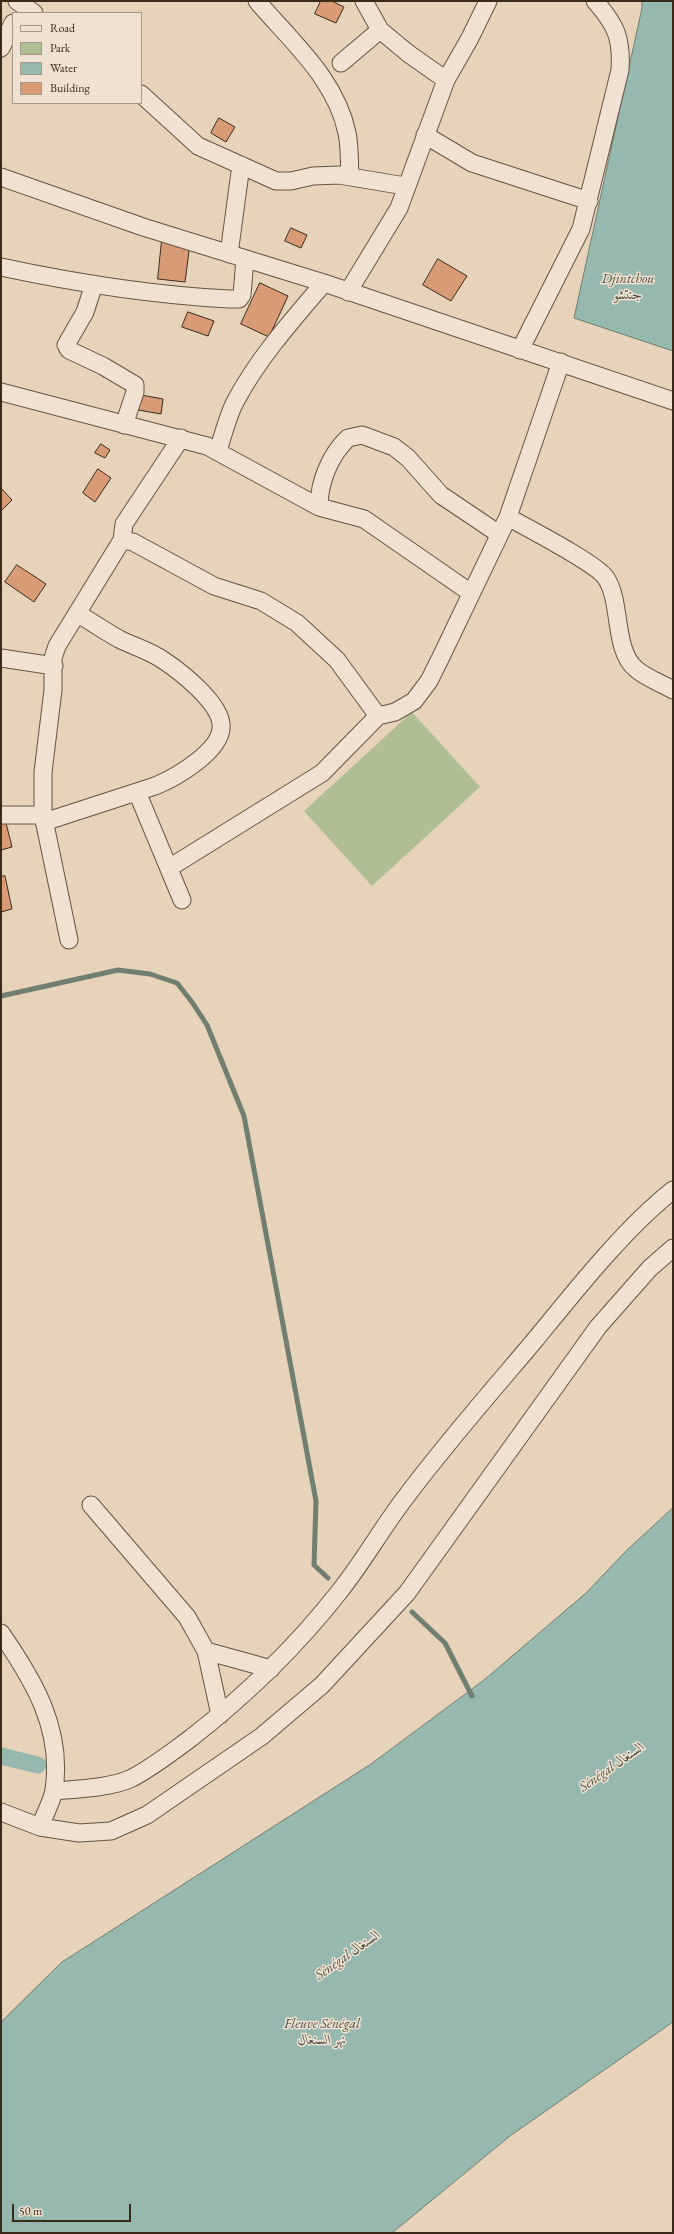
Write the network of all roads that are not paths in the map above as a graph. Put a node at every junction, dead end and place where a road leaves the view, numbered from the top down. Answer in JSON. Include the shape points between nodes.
{"nodes":[{"id":1,"x":257,"y":1,"type":"edge"},
{"id":2,"x":364,"y":1,"type":"edge"},
{"id":3,"x":488,"y":1,"type":"edge"},
{"id":4,"x":595,"y":1,"type":"edge"},
{"id":5,"x":12,"y":25,"type":"edge"},
{"id":6,"x":380,"y":30,"type":"junction"},
{"id":7,"x":1,"y":48,"type":"edge"},
{"id":8,"x":341,"y":63,"type":"dead end"},
{"id":9,"x":446,"y":80,"type":"junction"},
{"id":10,"x":142,"y":95,"type":"edge"},
{"id":11,"x":425,"y":135,"type":"junction"},
{"id":12,"x":241,"y":165,"type":"junction"},
{"id":13,"x":350,"y":175,"type":"junction"},
{"id":14,"x":1,"y":177,"type":"edge"},
{"id":15,"x":405,"y":186,"type":"junction"},
{"id":16,"x":589,"y":201,"type":"junction"},
{"id":17,"x":229,"y":254,"type":"junction"},
{"id":18,"x":245,"y":259,"type":"junction"},
{"id":19,"x":1,"y":267,"type":"edge"},
{"id":20,"x":324,"y":283,"type":"junction"},
{"id":21,"x":94,"y":284,"type":"junction"},
{"id":22,"x":348,"y":292,"type":"junction"},
{"id":23,"x":520,"y":350,"type":"junction"},
{"id":24,"x":561,"y":362,"type":"junction"},
{"id":25,"x":1,"y":392,"type":"edge"},
{"id":26,"x":673,"y":401,"type":"edge"},
{"id":27,"x":124,"y":425,"type":"junction"},
{"id":28,"x":181,"y":438,"type":"junction"},
{"id":29,"x":218,"y":451,"type":"junction"},
{"id":30,"x":319,"y":507,"type":"junction"},
{"id":31,"x":508,"y":517,"type":"junction"},
{"id":32,"x":499,"y":534,"type":"junction"},
{"id":33,"x":122,"y":540,"type":"junction"},
{"id":34,"x":471,"y":593,"type":"junction"},
{"id":35,"x":77,"y":613,"type":"junction"},
{"id":36,"x":1,"y":658,"type":"edge"},
{"id":37,"x":54,"y":666,"type":"junction"},
{"id":38,"x":673,"y":690,"type":"edge"},
{"id":39,"x":378,"y":716,"type":"junction"},
{"id":40,"x":137,"y":792,"type":"junction"},
{"id":41,"x":1,"y":815,"type":"edge"},
{"id":42,"x":44,"y":819,"type":"junction"},
{"id":43,"x":169,"y":868,"type":"junction"},
{"id":44,"x":182,"y":900,"type":"dead end"},
{"id":45,"x":69,"y":940,"type":"dead end"},
{"id":46,"x":673,"y":1190,"type":"edge"},
{"id":47,"x":673,"y":1248,"type":"edge"},
{"id":48,"x":91,"y":1505,"type":"dead end"},
{"id":49,"x":1,"y":1632,"type":"edge"},
{"id":50,"x":206,"y":1651,"type":"junction"},
{"id":51,"x":270,"y":1669,"type":"junction"},
{"id":52,"x":220,"y":1715,"type":"junction"},
{"id":53,"x":54,"y":1791,"type":"junction"},
{"id":54,"x":1,"y":1812,"type":"edge"},
{"id":55,"x":40,"y":1827,"type":"junction"}],
"edges":[{"from":1,"to":13,"type":"street","via":[[328,84],[347,134]]},
{"from":2,"to":6,"type":"street"},
{"from":3,"to":9,"type":"street"},
{"from":4,"to":16,"type":"street","via":[[611,19],[622,49],[620,70]]},
{"from":5,"to":7,"type":"street"},
{"from":6,"to":8,"type":"street"},
{"from":6,"to":9,"type":"street"},
{"from":9,"to":11,"type":"street"},
{"from":10,"to":12,"type":"street","via":[[198,146]]},
{"from":11,"to":15,"type":"street"},
{"from":11,"to":16,"type":"street","via":[[472,163]]},
{"from":12,"to":13,"type":"street","via":[[282,182],[313,176]]},
{"from":12,"to":17,"type":"street"},
{"from":13,"to":15,"type":"street"},
{"from":14,"to":17,"type":"street","via":[[79,206]]},
{"from":15,"to":22,"type":"street","via":[[399,208]]},
{"from":16,"to":23,"type":"street","via":[[581,229]]},
{"from":17,"to":18,"type":"street"},
{"from":18,"to":20,"type":"street"},
{"from":18,"to":21,"type":"street","via":[[243,290],[239,299],[161,294]]},
{"from":19,"to":21,"type":"street"},
{"from":20,"to":22,"type":"street"},
{"from":20,"to":29,"type":"street","via":[[288,325],[240,393],[233,405]]},
{"from":21,"to":27,"type":"street","via":[[85,312],[66,345],[69,350],[135,385],[136,389]]},
{"from":22,"to":23,"type":"street"},
{"from":23,"to":24,"type":"street"},
{"from":24,"to":26,"type":"street"},
{"from":24,"to":31,"type":"street"},
{"from":25,"to":27,"type":"street"},
{"from":27,"to":28,"type":"street"},
{"from":28,"to":29,"type":"street"},
{"from":28,"to":33,"type":"street","via":[[124,524]]},
{"from":29,"to":30,"type":"street"},
{"from":30,"to":32,"type":"street","via":[[321,487],[332,459],[348,438],[362,435],[404,454],[441,495]]},
{"from":30,"to":34,"type":"street","via":[[364,519]]},
{"from":31,"to":32,"type":"street"},
{"from":31,"to":38,"type":"street","via":[[591,565],[606,578],[624,650],[635,669]]},
{"from":32,"to":34,"type":"street"},
{"from":33,"to":35,"type":"street"},
{"from":33,"to":39,"type":"street","via":[[133,542],[214,586],[256,598],[288,617],[337,660]]},
{"from":34,"to":39,"type":"street","via":[[432,676],[414,701],[395,712]]},
{"from":35,"to":37,"type":"street","via":[[54,652]]},
{"from":35,"to":40,"type":"street","via":[[119,639],[162,659],[201,691],[219,716],[222,726],[213,746],[172,779]]},
{"from":36,"to":37,"type":"street"},
{"from":37,"to":42,"type":"street","via":[[43,772]]},
{"from":39,"to":43,"type":"street","via":[[322,772]]},
{"from":40,"to":42,"type":"street"},
{"from":40,"to":43,"type":"street"},
{"from":41,"to":42,"type":"street"},
{"from":42,"to":45,"type":"street"},
{"from":43,"to":44,"type":"street"},
{"from":46,"to":51,"type":"street","via":[[561,1308],[405,1497],[340,1591],[292,1648]]},
{"from":47,"to":55,"type":"street","via":[[650,1268],[598,1327],[407,1593],[322,1685],[262,1736],[147,1815],[111,1831],[80,1833]]},
{"from":48,"to":50,"type":"street","via":[[187,1617]]},
{"from":49,"to":53,"type":"street","via":[[22,1663],[48,1714],[56,1752]]},
{"from":50,"to":51,"type":"street"},
{"from":50,"to":52,"type":"street"},
{"from":51,"to":52,"type":"street"},
{"from":52,"to":53,"type":"street","via":[[168,1755],[130,1779]]},
{"from":53,"to":55,"type":"street"},
{"from":54,"to":55,"type":"street"}]}
